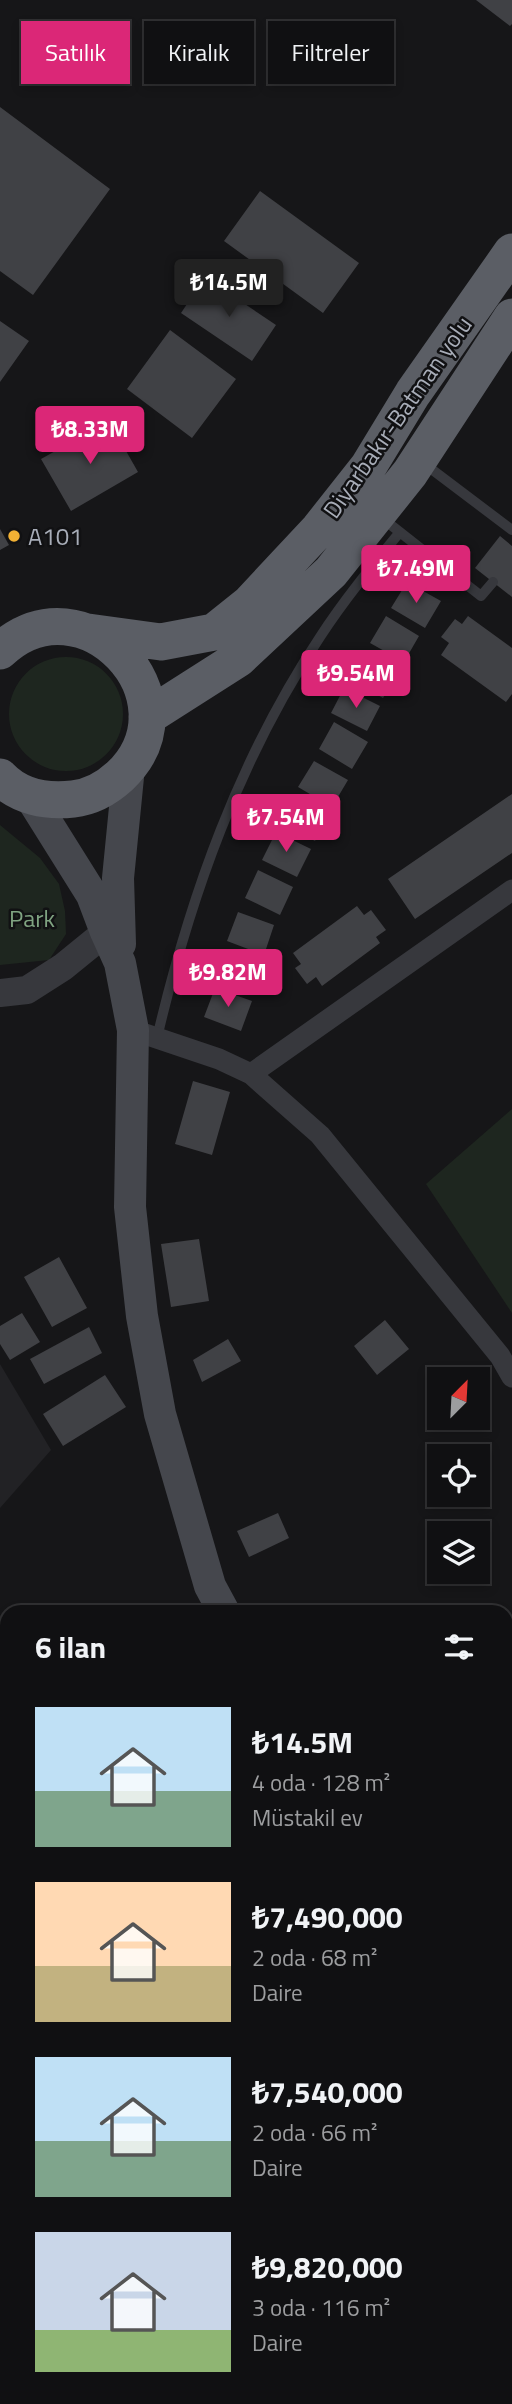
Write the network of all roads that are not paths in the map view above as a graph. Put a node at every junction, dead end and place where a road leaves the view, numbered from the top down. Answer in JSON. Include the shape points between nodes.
{"nodes":[{"id":1,"x":512,"y":252,"type":"edge"},
{"id":2,"x":512,"y":317,"type":"edge"},
{"id":3,"x":419,"y":459,"type":"junction"},
{"id":4,"x":389,"y":523,"type":"junction"},
{"id":5,"x":512,"y":530,"type":"edge"},
{"id":6,"x":493,"y":582,"type":"dead end"},
{"id":7,"x":88,"y":632,"type":"junction"},
{"id":8,"x":0,"y":651,"type":"edge"},
{"id":9,"x":147,"y":716,"type":"junction"},
{"id":10,"x":129,"y":767,"type":"junction"},
{"id":11,"x":0,"y":777,"type":"edge"},
{"id":12,"x":30,"y":796,"type":"junction"},
{"id":13,"x":118,"y":878,"type":"junction"},
{"id":14,"x":512,"y":890,"type":"edge"},
{"id":15,"x":106,"y":932,"type":"junction"},
{"id":16,"x":120,"y":963,"type":"junction"},
{"id":17,"x":0,"y":993,"type":"edge"},
{"id":18,"x":145,"y":1034,"type":"junction"},
{"id":19,"x":251,"y":1074,"type":"junction"},
{"id":20,"x":506,"y":1350,"type":"edge"},
{"id":21,"x":512,"y":1377,"type":"edge"},
{"id":22,"x":220,"y":1605,"type":"edge"}],
"edges":[{"from":1,"to":7,"type":"highway","name":"Diyarbakır-Batman yolu","via":[[413,393],[368,467],[319,529],[248,604],[214,632],[161,642]]},
{"from":2,"to":3,"type":"highway","name":"Diyarbakır-Batman yolu"},
{"from":3,"to":4,"type":"highway","name":"Diyarbakır-Batman yolu"},
{"from":3,"to":5,"type":"lane"},
{"from":4,"to":6,"type":"lane","via":[[481,596]]},
{"from":4,"to":9,"type":"highway","name":"Diyarbakır-Batman yolu","via":[[239,659]]},
{"from":4,"to":18,"type":"lane","via":[[365,574],[320,636],[250,761],[197,890],[169,986]]},
{"from":7,"to":8,"type":"highway","name":"Diyarbakır-Batman yolu","via":[[61,627],[34,630]]},
{"from":7,"to":9,"type":"highway","via":[[113,645],[131,665],[143,689]]},
{"from":9,"to":10,"type":"highway","via":[[142,743]]},
{"from":10,"to":12,"type":"highway","via":[[109,786],[84,798],[57,801]]},
{"from":10,"to":13,"type":"main road"},
{"from":11,"to":12,"type":"highway"},
{"from":12,"to":15,"type":"main road","via":[[92,895]]},
{"from":13,"to":15,"type":"street"},
{"from":13,"to":16,"type":"main road"},
{"from":14,"to":19,"type":"street"},
{"from":15,"to":16,"type":"main road"},
{"from":15,"to":17,"type":"street","via":[[27,990]]},
{"from":16,"to":18,"type":"main road"},
{"from":18,"to":19,"type":"street"},
{"from":18,"to":22,"type":"main road","via":[[130,1206],[142,1316],[160,1414],[210,1586]]},
{"from":19,"to":20,"type":"street","via":[[320,1135]]},
{"from":20,"to":21,"type":"street"}]}
